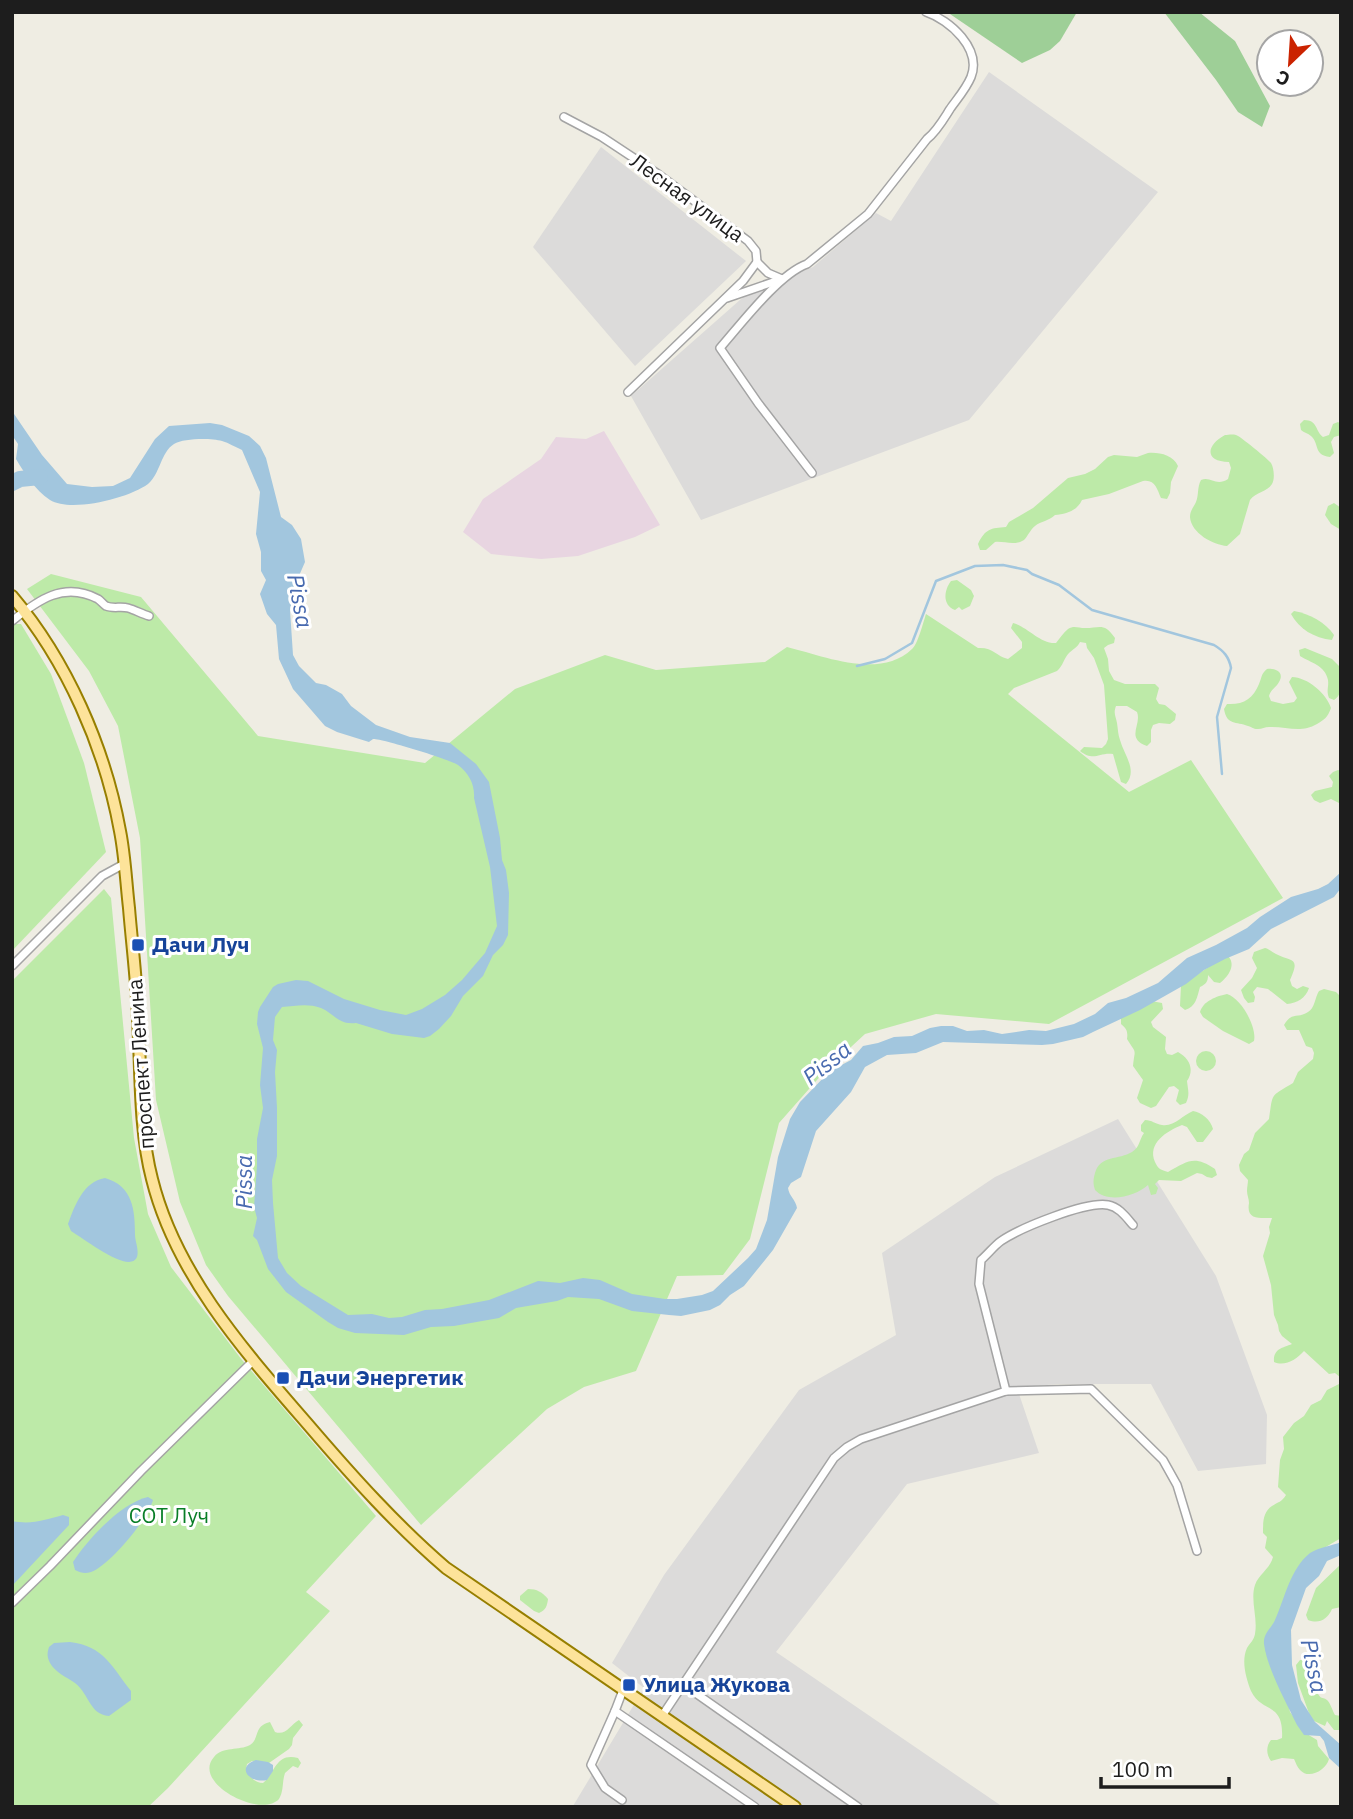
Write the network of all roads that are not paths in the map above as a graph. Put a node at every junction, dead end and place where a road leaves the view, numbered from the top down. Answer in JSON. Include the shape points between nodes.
{"nodes":[{"id":1,"x":926,"y":12,"type":"edge"},
{"id":2,"x":564,"y":117,"type":"dead end"},
{"id":3,"x":757,"y":262,"type":"junction"},
{"id":4,"x":783,"y":279,"type":"junction"},
{"id":5,"x":724,"y":299,"type":"junction"},
{"id":6,"x":628,"y":393,"type":"dead end"},
{"id":7,"x":812,"y":473,"type":"dead end"},
{"id":8,"x":12,"y":596,"type":"edge"},
{"id":9,"x":25,"y":611,"type":"junction"},
{"id":10,"x":149,"y":616,"type":"dead end"},
{"id":11,"x":12,"y":621,"type":"edge"},
{"id":12,"x":124,"y":864,"type":"junction"},
{"id":13,"x":12,"y":966,"type":"edge"},
{"id":14,"x":1133,"y":1225,"type":"dead end"},
{"id":15,"x":253,"y":1362,"type":"junction"},
{"id":16,"x":1006,"y":1391,"type":"junction"},
{"id":17,"x":1197,"y":1551,"type":"dead end"},
{"id":18,"x":12,"y":1603,"type":"edge"},
{"id":19,"x":684,"y":1685,"type":"junction"},
{"id":20,"x":624,"y":1690,"type":"junction"},
{"id":21,"x":615,"y":1711,"type":"junction"},
{"id":22,"x":663,"y":1716,"type":"junction"},
{"id":23,"x":622,"y":1800,"type":"dead end"},
{"id":24,"x":782,"y":1803,"type":"edge"},
{"id":25,"x":856,"y":1806,"type":"edge"},
{"id":26,"x":755,"y":1807,"type":"edge"},
{"id":27,"x":795,"y":1807,"type":"edge"}],
"edges":[{"from":1,"to":4,"type":"street","via":[[961,36],[971,54],[971,76],[935,132],[874,207]]},
{"from":2,"to":3,"type":"street","name":"Лесная улица","via":[[658,174],[748,241]]},
{"from":3,"to":4,"type":"street"},
{"from":3,"to":5,"type":"street","name":"Лесная улица"},
{"from":4,"to":5,"type":"street","name":"Лесная улица"},
{"from":4,"to":7,"type":"street","via":[[720,348]]},
{"from":5,"to":6,"type":"street","name":"Лесная улица"},
{"from":8,"to":9,"type":"main road","name":"проспект Ленина"},
{"from":9,"to":10,"type":"street","via":[[51,595],[74,591],[107,606],[127,607]]},
{"from":9,"to":11,"type":"street"},
{"from":9,"to":12,"type":"main road","name":"проспект Ленина","via":[[78,699],[104,769]]},
{"from":12,"to":13,"type":"street","via":[[102,876]]},
{"from":12,"to":15,"type":"main road","name":"проспект Ленина","via":[[151,1176],[158,1203],[193,1277]]},
{"from":14,"to":16,"type":"street","via":[[1121,1210],[1090,1206],[1042,1220],[1002,1241],[981,1260],[979,1284]]},
{"from":15,"to":18,"type":"street"},
{"from":15,"to":20,"type":"main road","name":"проспект Ленина","via":[[426,1551]]},
{"from":16,"to":17,"type":"street","via":[[1091,1389],[1163,1461],[1177,1485]]},
{"from":16,"to":19,"type":"street","via":[[861,1439],[834,1458]]},
{"from":19,"to":22,"type":"street"},
{"from":19,"to":25,"type":"street"},
{"from":20,"to":21,"type":"street"},
{"from":20,"to":22,"type":"main road","name":"проспект Ленина"},
{"from":21,"to":23,"type":"street","via":[[591,1765],[605,1788]]},
{"from":21,"to":26,"type":"street"},
{"from":22,"to":24,"type":"main road","name":"проспект Ленина"},
{"from":24,"to":27,"type":"main road","name":"проспект Ленина"}]}
